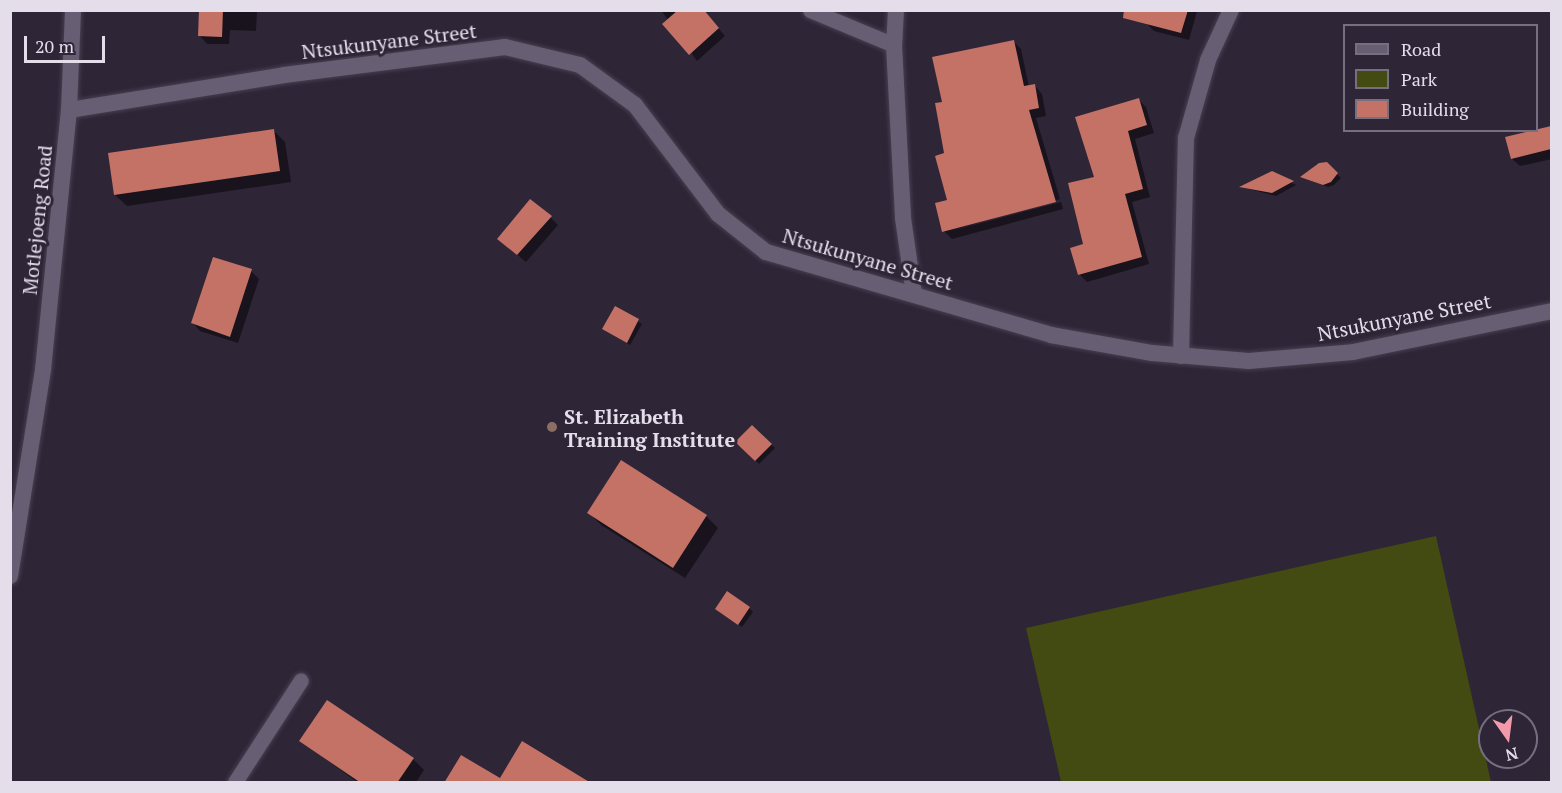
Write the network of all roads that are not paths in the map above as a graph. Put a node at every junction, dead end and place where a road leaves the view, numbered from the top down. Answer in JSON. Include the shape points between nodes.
{"nodes":[{"id":1,"x":73,"y":10,"type":"edge"},
{"id":2,"x":810,"y":10,"type":"edge"},
{"id":3,"x":896,"y":10,"type":"edge"},
{"id":4,"x":1231,"y":10,"type":"edge"},
{"id":5,"x":894,"y":45,"type":"junction"},
{"id":6,"x":69,"y":110,"type":"junction"},
{"id":7,"x":914,"y":294,"type":"junction"},
{"id":8,"x":1551,"y":311,"type":"edge"},
{"id":9,"x":1181,"y":356,"type":"junction"},
{"id":10,"x":10,"y":576,"type":"edge"},
{"id":11,"x":301,"y":680,"type":"dead end"},
{"id":12,"x":234,"y":783,"type":"edge"}],
"edges":[{"from":1,"to":6,"type":"street","name":"Motlejoeng Road"},
{"from":2,"to":5,"type":"lane"},
{"from":3,"to":5,"type":"street"},
{"from":4,"to":9,"type":"street","via":[[1208,60],[1186,138]]},
{"from":5,"to":7,"type":"street","via":[[903,218]]},
{"from":6,"to":7,"type":"street","name":"Ntsukunyane Street","via":[[284,75],[505,47],[580,65],[635,105],[718,213],[766,252],[887,290]]},
{"from":6,"to":10,"type":"street","name":"Motlejoeng Road","via":[[43,370]]},
{"from":7,"to":9,"type":"street","name":"Ntsukunyane Street","via":[[1051,335]]},
{"from":8,"to":9,"type":"street","name":"Ntsukunyane Street","via":[[1353,352],[1249,361]]},
{"from":11,"to":12,"type":"lane"}]}
